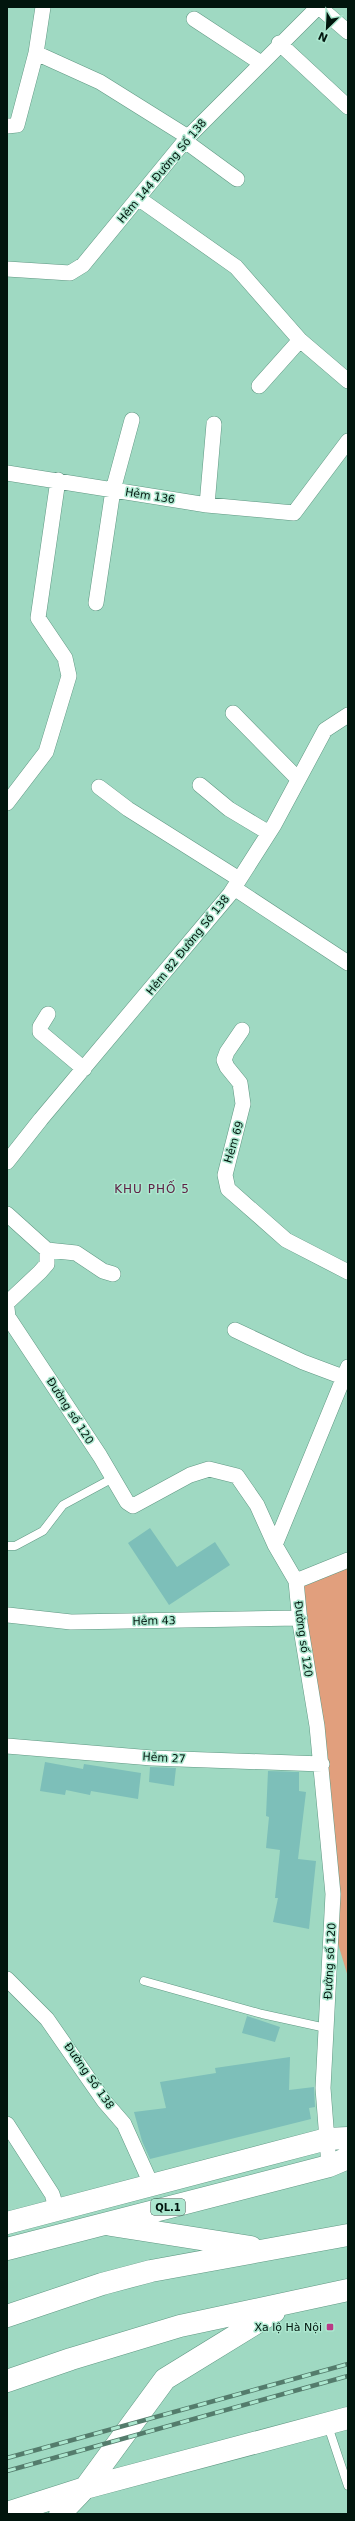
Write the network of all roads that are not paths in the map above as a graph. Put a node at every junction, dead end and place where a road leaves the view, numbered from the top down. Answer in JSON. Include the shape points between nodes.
{"nodes":[{"id":1,"x":43,"y":7,"type":"edge"},
{"id":2,"x":318,"y":7,"type":"edge"},
{"id":3,"x":194,"y":19,"type":"dead end"},
{"id":4,"x":348,"y":32,"type":"edge"},
{"id":5,"x":279,"y":43,"type":"junction"},
{"id":6,"x":36,"y":53,"type":"junction"},
{"id":7,"x":261,"y":63,"type":"junction"},
{"id":8,"x":348,"y":107,"type":"edge"},
{"id":9,"x":7,"y":126,"type":"edge"},
{"id":10,"x":186,"y":139,"type":"junction"},
{"id":11,"x":237,"y":179,"type":"dead end"},
{"id":12,"x":138,"y":198,"type":"junction"},
{"id":13,"x":7,"y":269,"type":"edge"},
{"id":14,"x":300,"y":340,"type":"junction"},
{"id":15,"x":347,"y":378,"type":"edge"},
{"id":16,"x":259,"y":386,"type":"dead end"},
{"id":17,"x":132,"y":420,"type":"dead end"},
{"id":18,"x":214,"y":424,"type":"dead end"},
{"id":19,"x":348,"y":441,"type":"edge"},
{"id":20,"x":7,"y":472,"type":"edge"},
{"id":21,"x":58,"y":480,"type":"junction"},
{"id":22,"x":113,"y":490,"type":"junction"},
{"id":23,"x":207,"y":505,"type":"junction"},
{"id":24,"x":96,"y":603,"type":"dead end"},
{"id":25,"x":233,"y":713,"type":"dead end"},
{"id":26,"x":348,"y":715,"type":"edge"},
{"id":27,"x":298,"y":778,"type":"junction"},
{"id":28,"x":200,"y":785,"type":"dead end"},
{"id":29,"x":99,"y":787,"type":"dead end"},
{"id":30,"x":7,"y":803,"type":"edge"},
{"id":31,"x":269,"y":833,"type":"junction"},
{"id":32,"x":236,"y":884,"type":"junction"},
{"id":33,"x":348,"y":963,"type":"edge"},
{"id":34,"x":48,"y":1014,"type":"dead end"},
{"id":35,"x":242,"y":1030,"type":"dead end"},
{"id":36,"x":84,"y":1068,"type":"junction"},
{"id":37,"x":7,"y":1162,"type":"edge"},
{"id":38,"x":7,"y":1214,"type":"edge"},
{"id":39,"x":47,"y":1250,"type":"junction"},
{"id":40,"x":348,"y":1272,"type":"edge"},
{"id":41,"x":113,"y":1274,"type":"dead end"},
{"id":42,"x":7,"y":1303,"type":"edge"},
{"id":43,"x":7,"y":1308,"type":"edge"},
{"id":44,"x":235,"y":1330,"type":"dead end"},
{"id":45,"x":346,"y":1372,"type":"edge"},
{"id":46,"x":113,"y":1478,"type":"junction"},
{"id":47,"x":7,"y":1546,"type":"edge"},
{"id":48,"x":275,"y":1546,"type":"junction"},
{"id":49,"x":348,"y":1560,"type":"edge"},
{"id":50,"x":296,"y":1581,"type":"junction"},
{"id":51,"x":8,"y":1615,"type":"dead end"},
{"id":52,"x":300,"y":1618,"type":"junction"},
{"id":53,"x":7,"y":1746,"type":"edge"},
{"id":54,"x":322,"y":1764,"type":"junction"},
{"id":55,"x":7,"y":1979,"type":"edge"},
{"id":56,"x":144,"y":1981,"type":"dead end"},
{"id":57,"x":326,"y":2028,"type":"junction"},
{"id":58,"x":7,"y":2124,"type":"edge"},
{"id":59,"x":338,"y":2139,"type":"edge"},
{"id":60,"x":339,"y":2162,"type":"edge"},
{"id":61,"x":152,"y":2186,"type":"junction"},
{"id":62,"x":162,"y":2209,"type":"junction"},
{"id":63,"x":57,"y":2210,"type":"junction"},
{"id":64,"x":7,"y":2224,"type":"edge"},
{"id":65,"x":103,"y":2224,"type":"junction"},
{"id":66,"x":348,"y":2235,"type":"edge"},
{"id":67,"x":7,"y":2249,"type":"edge"},
{"id":68,"x":268,"y":2250,"type":"junction"},
{"id":69,"x":348,"y":2290,"type":"edge"},
{"id":70,"x":287,"y":2304,"type":"junction"},
{"id":71,"x":7,"y":2316,"type":"edge"},
{"id":72,"x":7,"y":2382,"type":"edge"},
{"id":73,"x":348,"y":2418,"type":"edge"},
{"id":74,"x":327,"y":2423,"type":"junction"},
{"id":75,"x":348,"y":2486,"type":"edge"},
{"id":76,"x":85,"y":2488,"type":"junction"},
{"id":77,"x":12,"y":2512,"type":"edge"},
{"id":78,"x":60,"y":2514,"type":"edge"}],
"edges":[{"from":1,"to":6,"type":"street"},
{"from":2,"to":4,"type":"street","name":"Hẻm 144 Đường Số 138"},
{"from":2,"to":5,"type":"street","name":"Hẻm 144 Đường Số 138"},
{"from":3,"to":7,"type":"street"},
{"from":5,"to":7,"type":"street","name":"Hẻm 144 Đường Số 138"},
{"from":5,"to":8,"type":"street"},
{"from":6,"to":9,"type":"street","via":[[17,125]]},
{"from":6,"to":10,"type":"street","via":[[100,82]]},
{"from":7,"to":10,"type":"street","name":"Hẻm 144 Đường Số 138"},
{"from":10,"to":11,"type":"street"},
{"from":10,"to":12,"type":"street","name":"Hẻm 144 Đường Số 138"},
{"from":12,"to":13,"type":"street","name":"Hẻm 144 Đường Số 138","via":[[83,266],[70,273]]},
{"from":12,"to":14,"type":"street","via":[[236,267]]},
{"from":14,"to":15,"type":"street"},
{"from":14,"to":16,"type":"street"},
{"from":17,"to":22,"type":"street"},
{"from":18,"to":23,"type":"street"},
{"from":19,"to":23,"type":"street","name":"Hẻm 136","via":[[294,513]]},
{"from":20,"to":21,"type":"street","name":"Hẻm 136"},
{"from":21,"to":22,"type":"street","name":"Hẻm 136"},
{"from":21,"to":30,"type":"street","via":[[38,618],[65,658],[69,676],[46,752]]},
{"from":22,"to":23,"type":"street","name":"Hẻm 136"},
{"from":22,"to":24,"type":"street"},
{"from":25,"to":27,"type":"street"},
{"from":26,"to":27,"type":"street","name":"Hẻm 82 Đường Số 138","via":[[325,730]]},
{"from":27,"to":31,"type":"street","name":"Hẻm 82 Đường Số 138"},
{"from":28,"to":31,"type":"street","via":[[229,809]]},
{"from":29,"to":32,"type":"street"},
{"from":31,"to":32,"type":"street","name":"Hẻm 82 Đường Số 138"},
{"from":32,"to":33,"type":"street"},
{"from":32,"to":36,"type":"street","name":"Hẻm 82 Đường Số 138","via":[[200,931]]},
{"from":34,"to":36,"type":"street","via":[[40,1027],[40,1032]]},
{"from":35,"to":40,"type":"street","name":"Hẻm 69","via":[[224,1060],[240,1083],[243,1104],[224,1175],[228,1189],[286,1240]]},
{"from":36,"to":37,"type":"street","name":"Hẻm 82 Đường Số 138"},
{"from":38,"to":39,"type":"street"},
{"from":39,"to":41,"type":"street","via":[[76,1253],[103,1271]]},
{"from":39,"to":42,"type":"street","via":[[47,1264]]},
{"from":43,"to":46,"type":"street","name":"Đường số 120","via":[[8,1317]]},
{"from":44,"to":45,"type":"street","via":[[272,1348]]},
{"from":45,"to":48,"type":"street"},
{"from":46,"to":47,"type":"lane","via":[[63,1505],[43,1532],[15,1546]]},
{"from":46,"to":48,"type":"street","name":"Đường số 120","via":[[126,1502],[133,1506],[190,1475],[209,1470],[237,1476],[257,1505]]},
{"from":48,"to":50,"type":"street","name":"Đường số 120"},
{"from":49,"to":50,"type":"street"},
{"from":50,"to":52,"type":"street","name":"Đường số 120"},
{"from":51,"to":52,"type":"street","name":"Hẻm 43","via":[[71,1622]]},
{"from":52,"to":54,"type":"street","name":"Đường số 120"},
{"from":53,"to":54,"type":"street","name":"Hẻm 27","via":[[152,1758]]},
{"from":54,"to":57,"type":"street","name":"Đường số 120","via":[[333,1894]]},
{"from":55,"to":61,"type":"street","name":"Đường Số 138","via":[[47,2019],[124,2124]]},
{"from":56,"to":57,"type":"lane","via":[[262,2014]]},
{"from":57,"to":59,"type":"street","name":"Đường số 120","via":[[323,2088]]},
{"from":58,"to":63,"type":"street","via":[[52,2194]]},
{"from":59,"to":60,"type":"street","name":"Đường số 120"},
{"from":59,"to":61,"type":"highway","number":"QL.1"},
{"from":60,"to":62,"type":"highway","number":"QL.1"},
{"from":61,"to":62,"type":"highway"},
{"from":61,"to":63,"type":"highway","number":"QL.1"},
{"from":62,"to":65,"type":"highway","number":"QL.1"},
{"from":63,"to":64,"type":"highway","number":"QL.1"},
{"from":65,"to":67,"type":"highway","number":"QL.1"},
{"from":65,"to":68,"type":"highway"},
{"from":66,"to":68,"type":"highway"},
{"from":68,"to":71,"type":"highway","via":[[151,2271],[102,2284]]},
{"from":69,"to":70,"type":"highway"},
{"from":70,"to":72,"type":"highway","via":[[180,2326],[71,2359]]},
{"from":70,"to":76,"type":"highway","via":[[165,2379]]},
{"from":73,"to":74,"type":"highway"},
{"from":74,"to":75,"type":"lane"},
{"from":74,"to":76,"type":"highway"},
{"from":76,"to":77,"type":"highway"},
{"from":76,"to":78,"type":"highway"}]}
